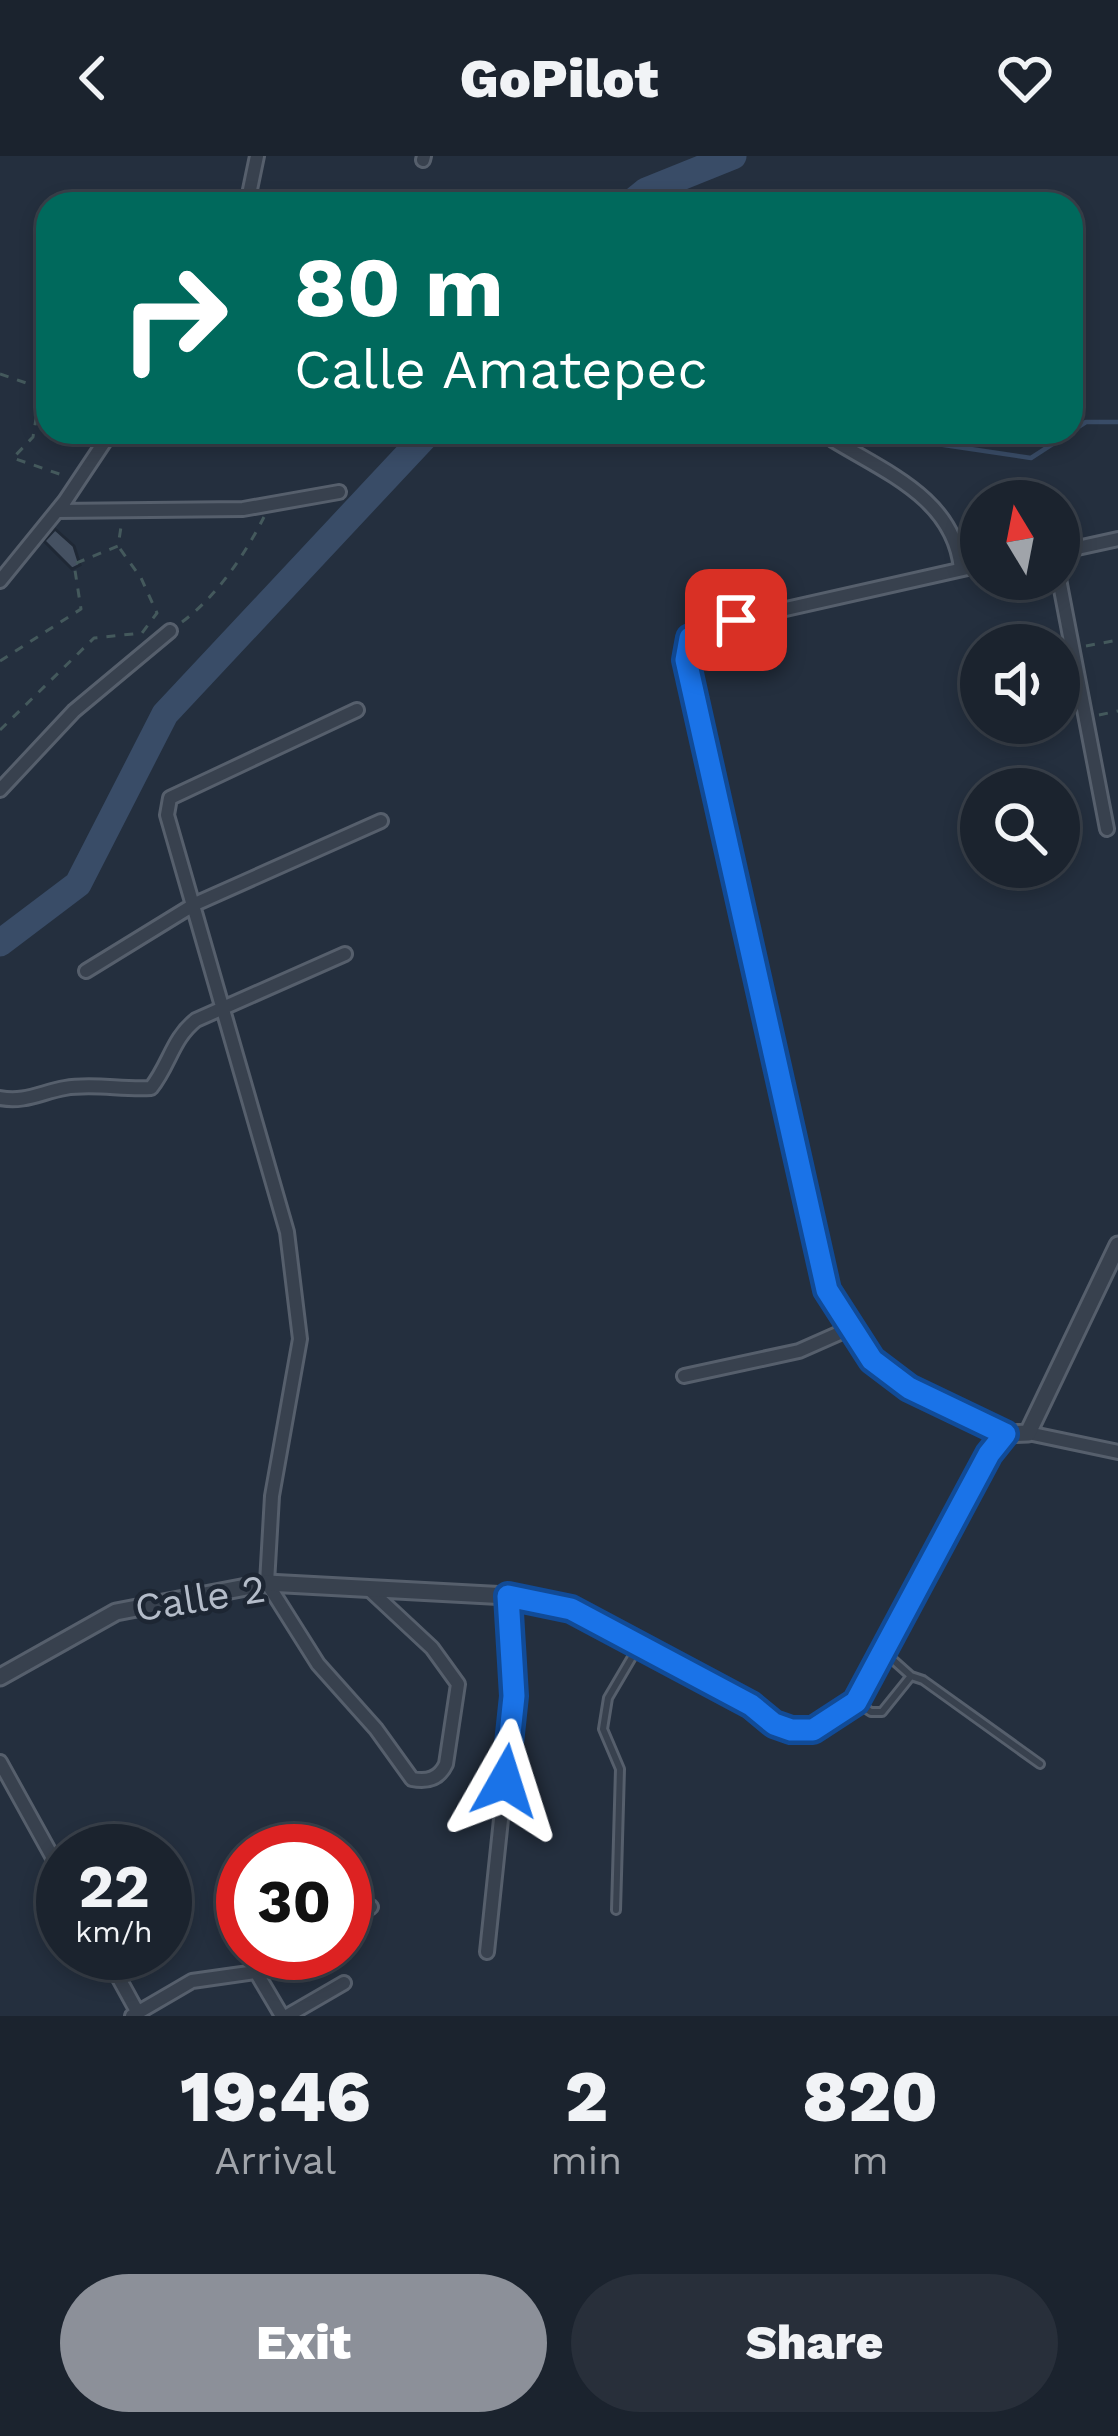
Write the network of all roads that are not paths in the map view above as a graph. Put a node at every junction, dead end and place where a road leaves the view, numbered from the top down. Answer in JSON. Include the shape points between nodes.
{"nodes":[{"id":1,"x":257,"y":156,"type":"edge"},
{"id":2,"x":250,"y":192,"type":"edge"},
{"id":3,"x":103,"y":444,"type":"edge"},
{"id":4,"x":840,"y":444,"type":"edge"},
{"id":5,"x":339,"y":492,"type":"dead end"},
{"id":6,"x":57,"y":511,"type":"junction"},
{"id":7,"x":1118,"y":539,"type":"edge"},
{"id":8,"x":1080,"y":547,"type":"edge"},
{"id":9,"x":960,"y":557,"type":"edge"},
{"id":10,"x":960,"y":569,"type":"edge"},
{"id":11,"x":0,"y":580,"type":"edge"},
{"id":12,"x":1062,"y":600,"type":"edge"},
{"id":13,"x":170,"y":631,"type":"road end"},
{"id":14,"x":357,"y":710,"type":"dead end"},
{"id":15,"x":0,"y":790,"type":"edge"},
{"id":16,"x":381,"y":821,"type":"dead end"},
{"id":17,"x":1107,"y":829,"type":"dead end"},
{"id":18,"x":195,"y":904,"type":"junction"},
{"id":19,"x":345,"y":955,"type":"dead end"},
{"id":20,"x":86,"y":971,"type":"dead end"},
{"id":21,"x":222,"y":1008,"type":"junction"},
{"id":22,"x":0,"y":1098,"type":"edge"},
{"id":23,"x":1118,"y":1245,"type":"edge"},
{"id":24,"x":851,"y":1328,"type":"junction"},
{"id":25,"x":684,"y":1376,"type":"dead end"},
{"id":26,"x":1028,"y":1433,"type":"junction"},
{"id":27,"x":1005,"y":1434,"type":"junction"},
{"id":28,"x":1118,"y":1452,"type":"edge"},
{"id":29,"x":267,"y":1583,"type":"junction"},
{"id":30,"x":372,"y":1592,"type":"junction"},
{"id":31,"x":508,"y":1596,"type":"junction"},
{"id":32,"x":640,"y":1644,"type":"junction"},
{"id":33,"x":883,"y":1651,"type":"junction"},
{"id":34,"x":0,"y":1676,"type":"edge"},
{"id":35,"x":911,"y":1676,"type":"junction"},
{"id":36,"x":856,"y":1702,"type":"junction"},
{"id":37,"x":0,"y":1762,"type":"edge"},
{"id":38,"x":1040,"y":1764,"type":"dead end"},
{"id":39,"x":36,"y":1827,"type":"edge"},
{"id":40,"x":616,"y":1910,"type":"dead end"},
{"id":41,"x":487,"y":1952,"type":"dead end"},
{"id":42,"x":216,"y":1978,"type":"edge"},
{"id":43,"x":118,"y":1980,"type":"edge"},
{"id":44,"x":261,"y":1980,"type":"edge"},
{"id":45,"x":344,"y":1983,"type":"dead end"},
{"id":46,"x":135,"y":2014,"type":"edge"},
{"id":47,"x":285,"y":2016,"type":"edge"}],
"edges":[{"from":1,"to":2,"type":"street"},
{"from":3,"to":6,"type":"street"},
{"from":4,"to":9,"type":"street","via":[[942,514]]},
{"from":5,"to":6,"type":"street","via":[[270,505]]},
{"from":6,"to":11,"type":"street"},
{"from":7,"to":8,"type":"street"},
{"from":10,"to":24,"type":"street","via":[[736,620],[690,638],[686,660],[827,1290]]},
{"from":12,"to":17,"type":"street"},
{"from":13,"to":15,"type":"street","via":[[74,711]]},
{"from":14,"to":18,"type":"street","via":[[170,798],[166,814]]},
{"from":16,"to":18,"type":"street"},
{"from":18,"to":20,"type":"street"},
{"from":18,"to":21,"type":"street"},
{"from":19,"to":21,"type":"street"},
{"from":21,"to":22,"type":"street","via":[[176,1036],[151,1088],[68,1087]]},
{"from":21,"to":29,"type":"street","via":[[287,1232],[300,1339],[272,1496]]},
{"from":23,"to":26,"type":"street"},
{"from":24,"to":25,"type":"street","via":[[799,1352]]},
{"from":24,"to":27,"type":"street","via":[[872,1360],[909,1388]]},
{"from":26,"to":27,"type":"street"},
{"from":26,"to":28,"type":"street"},
{"from":27,"to":33,"type":"street"},
{"from":29,"to":30,"type":"street","name":"Calle 2"},
{"from":29,"to":30,"type":"street","via":[[318,1664],[406,1773],[428,1780],[442,1772],[450,1747],[458,1684]]},
{"from":29,"to":34,"type":"street","name":"Calle 2","via":[[116,1612]]},
{"from":30,"to":31,"type":"street","name":"Calle 2"},
{"from":31,"to":32,"type":"street","name":"Calle 2","via":[[571,1609]]},
{"from":31,"to":41,"type":"street","via":[[514,1696]]},
{"from":32,"to":36,"type":"street","name":"Calle 2","via":[[791,1730],[813,1730]]},
{"from":32,"to":40,"type":"lane","via":[[608,1698],[603,1729],[620,1769]]},
{"from":33,"to":35,"type":"lane"},
{"from":33,"to":36,"type":"street"},
{"from":35,"to":36,"type":"lane","via":[[882,1712]]},
{"from":35,"to":38,"type":"lane"},
{"from":37,"to":39,"type":"street"},
{"from":42,"to":46,"type":"street","via":[[192,1981]]},
{"from":43,"to":46,"type":"street"},
{"from":44,"to":47,"type":"street"},
{"from":45,"to":47,"type":"street"}]}
